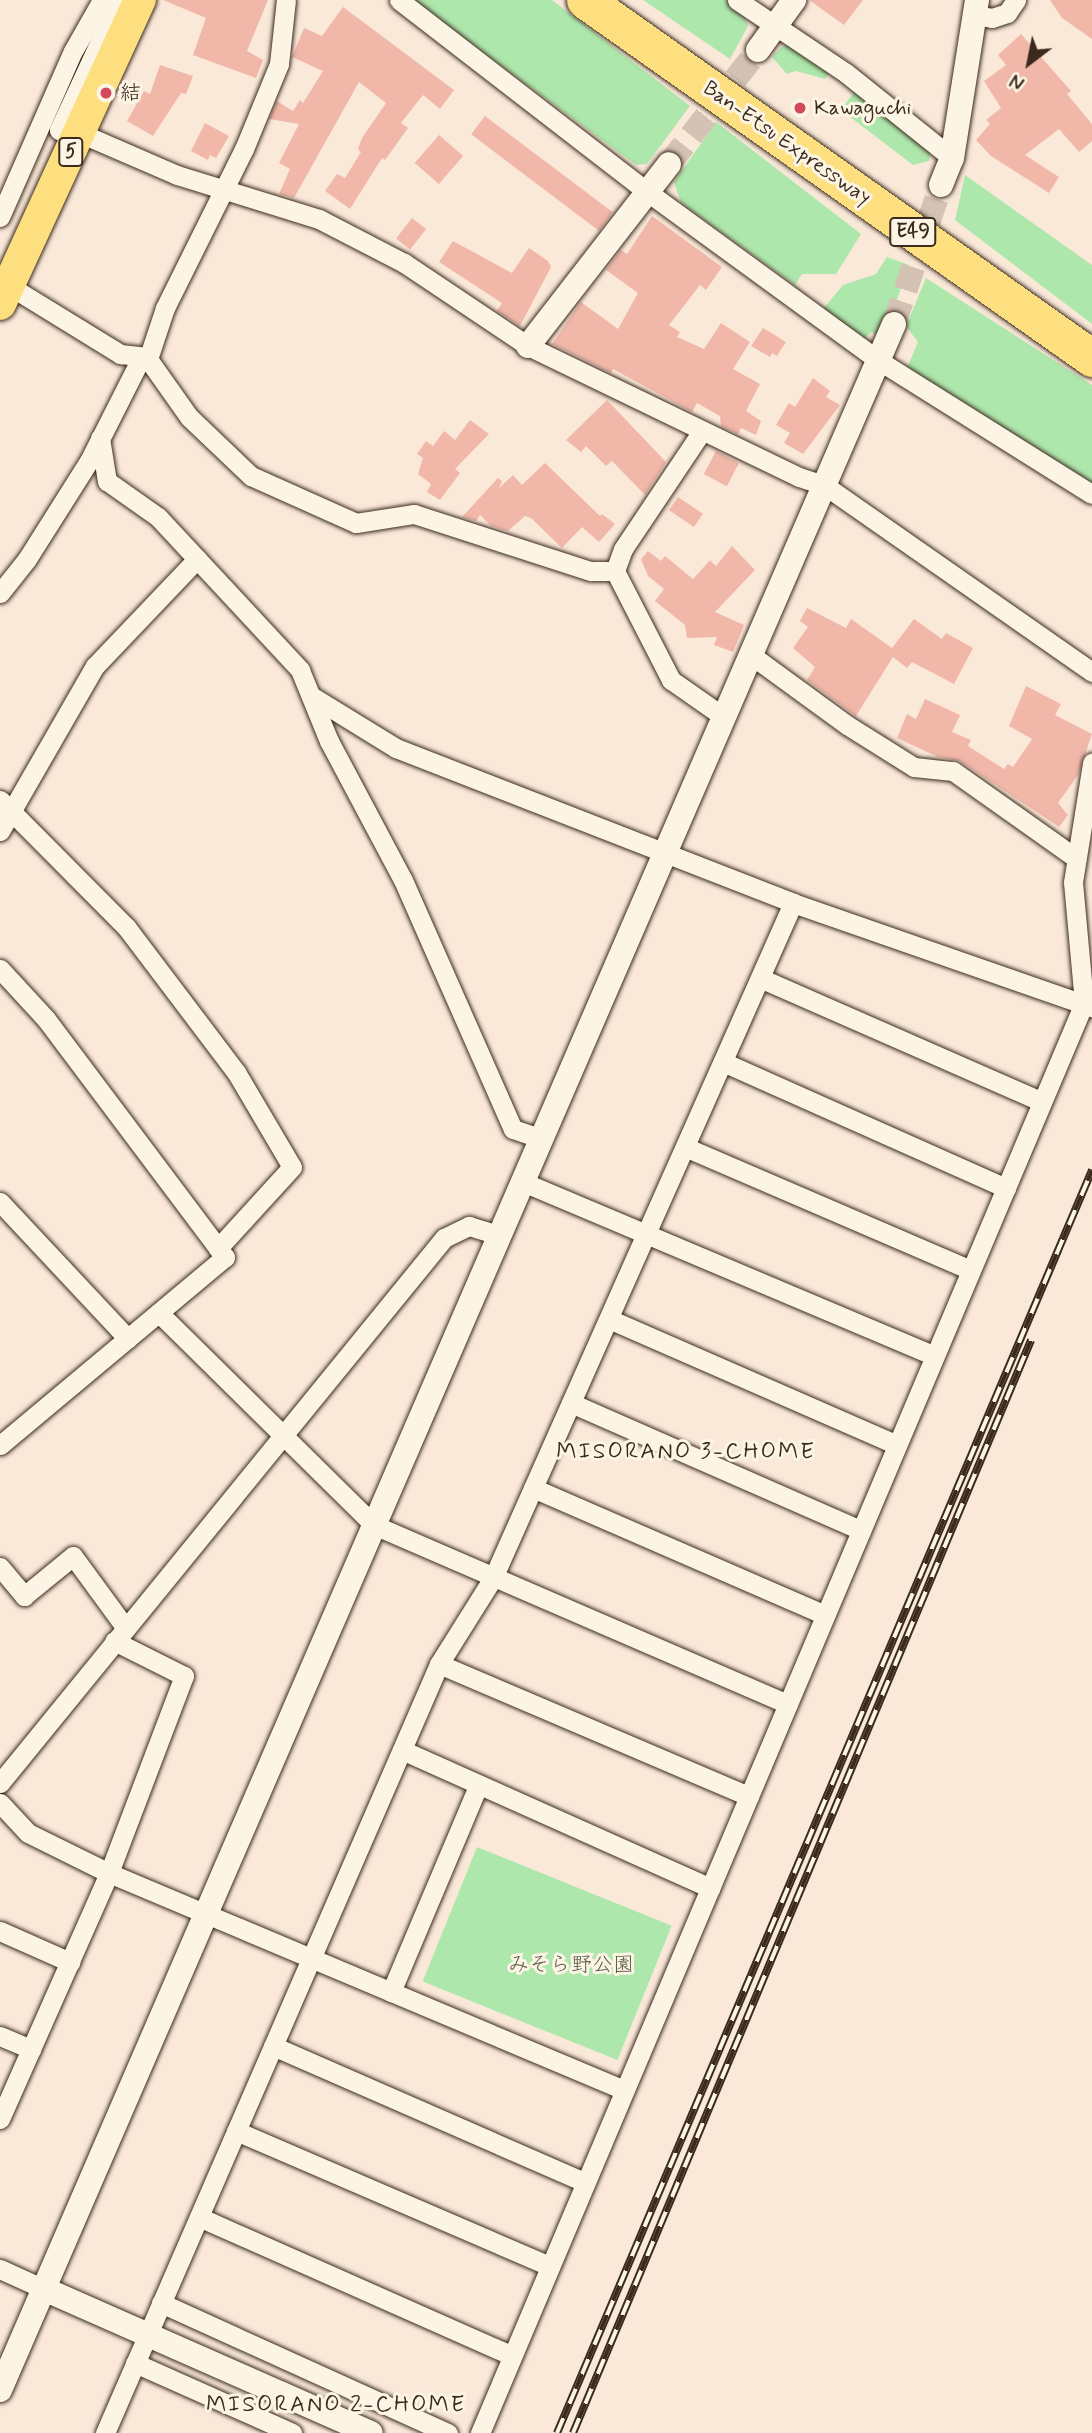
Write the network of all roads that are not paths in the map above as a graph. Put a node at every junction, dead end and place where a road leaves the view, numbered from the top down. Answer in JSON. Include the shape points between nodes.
{"nodes":[{"id":1,"x":102,"y":0,"type":"edge"},
{"id":2,"x":119,"y":0,"type":"edge"},
{"id":3,"x":140,"y":0,"type":"edge"},
{"id":4,"x":286,"y":0,"type":"edge"},
{"id":5,"x":400,"y":0,"type":"edge"},
{"id":6,"x":585,"y":0,"type":"edge"},
{"id":7,"x":737,"y":0,"type":"edge"},
{"id":8,"x":794,"y":0,"type":"edge"},
{"id":9,"x":1016,"y":0,"type":"edge"},
{"id":10,"x":976,"y":8,"type":"edge"},
{"id":11,"x":775,"y":25,"type":"junction"},
{"id":12,"x":758,"y":50,"type":"tunnel mouth"},
{"id":13,"x":80,"y":133,"type":"junction"},
{"id":14,"x":952,"y":158,"type":"junction"},
{"id":15,"x":669,"y":164,"type":"tunnel mouth"},
{"id":16,"x":942,"y":185,"type":"tunnel mouth"},
{"id":17,"x":225,"y":188,"type":"junction"},
{"id":18,"x":649,"y":193,"type":"junction"},
{"id":19,"x":0,"y":217,"type":"edge"},
{"id":20,"x":4,"y":294,"type":"edge"},
{"id":21,"x":894,"y":324,"type":"tunnel mouth"},
{"id":22,"x":528,"y":346,"type":"junction"},
{"id":23,"x":148,"y":358,"type":"junction"},
{"id":24,"x":1092,"y":358,"type":"edge"},
{"id":25,"x":878,"y":360,"type":"junction"},
{"id":26,"x":702,"y":431,"type":"junction"},
{"id":27,"x":100,"y":438,"type":"junction"},
{"id":28,"x":824,"y":485,"type":"junction"},
{"id":29,"x":1092,"y":494,"type":"edge"},
{"id":30,"x":197,"y":559,"type":"junction"},
{"id":31,"x":615,"y":571,"type":"junction"},
{"id":32,"x":0,"y":593,"type":"edge"},
{"id":33,"x":751,"y":655,"type":"junction"},
{"id":34,"x":1092,"y":672,"type":"edge"},
{"id":35,"x":313,"y":697,"type":"junction"},
{"id":36,"x":724,"y":717,"type":"junction"},
{"id":37,"x":1092,"y":763,"type":"edge"},
{"id":38,"x":6,"y":806,"type":"edge"},
{"id":39,"x":0,"y":831,"type":"edge"},
{"id":40,"x":664,"y":854,"type":"junction"},
{"id":41,"x":1076,"y":858,"type":"junction"},
{"id":42,"x":793,"y":903,"type":"junction"},
{"id":43,"x":0,"y":969,"type":"edge"},
{"id":44,"x":760,"y":978,"type":"junction"},
{"id":45,"x":1088,"y":1005,"type":"edge"},
{"id":46,"x":723,"y":1062,"type":"junction"},
{"id":47,"x":1042,"y":1102,"type":"junction"},
{"id":48,"x":542,"y":1139,"type":"junction"},
{"id":49,"x":685,"y":1147,"type":"junction"},
{"id":50,"x":523,"y":1182,"type":"junction"},
{"id":51,"x":1006,"y":1188,"type":"junction"},
{"id":52,"x":0,"y":1202,"type":"edge"},
{"id":53,"x":647,"y":1232,"type":"junction"},
{"id":54,"x":499,"y":1235,"type":"junction"},
{"id":55,"x":218,"y":1248,"type":"junction"},
{"id":56,"x":971,"y":1270,"type":"junction"},
{"id":57,"x":159,"y":1313,"type":"junction"},
{"id":58,"x":609,"y":1319,"type":"junction"},
{"id":59,"x":128,"y":1339,"type":"junction"},
{"id":60,"x":934,"y":1356,"type":"junction"},
{"id":61,"x":571,"y":1403,"type":"junction"},
{"id":62,"x":281,"y":1434,"type":"junction"},
{"id":63,"x":0,"y":1445,"type":"edge"},
{"id":64,"x":897,"y":1445,"type":"junction"},
{"id":65,"x":533,"y":1488,"type":"junction"},
{"id":66,"x":374,"y":1525,"type":"junction"},
{"id":67,"x":861,"y":1530,"type":"junction"},
{"id":68,"x":0,"y":1567,"type":"edge"},
{"id":69,"x":493,"y":1578,"type":"junction"},
{"id":70,"x":825,"y":1615,"type":"junction"},
{"id":71,"x":120,"y":1634,"type":"junction"},
{"id":72,"x":439,"y":1664,"type":"junction"},
{"id":73,"x":788,"y":1704,"type":"junction"},
{"id":74,"x":402,"y":1750,"type":"junction"},
{"id":75,"x":0,"y":1783,"type":"edge"},
{"id":76,"x":478,"y":1786,"type":"junction"},
{"id":77,"x":749,"y":1796,"type":"junction"},
{"id":78,"x":0,"y":1803,"type":"edge"},
{"id":79,"x":109,"y":1872,"type":"junction"},
{"id":80,"x":710,"y":1888,"type":"junction"},
{"id":81,"x":206,"y":1913,"type":"junction"},
{"id":82,"x":0,"y":1931,"type":"edge"},
{"id":83,"x":312,"y":1958,"type":"junction"},
{"id":84,"x":70,"y":1962,"type":"junction"},
{"id":85,"x":391,"y":1992,"type":"junction"},
{"id":86,"x":0,"y":2036,"type":"edge"},
{"id":87,"x":273,"y":2046,"type":"junction"},
{"id":88,"x":31,"y":2049,"type":"junction"},
{"id":89,"x":624,"y":2090,"type":"junction"},
{"id":90,"x":0,"y":2119,"type":"edge"},
{"id":91,"x":236,"y":2131,"type":"junction"},
{"id":92,"x":585,"y":2182,"type":"junction"},
{"id":93,"x":199,"y":2217,"type":"junction"},
{"id":94,"x":550,"y":2266,"type":"junction"},
{"id":95,"x":0,"y":2269,"type":"edge"},
{"id":96,"x":44,"y":2288,"type":"junction"},
{"id":97,"x":162,"y":2303,"type":"junction"},
{"id":98,"x":148,"y":2336,"type":"junction"},
{"id":99,"x":512,"y":2356,"type":"junction"},
{"id":100,"x":135,"y":2363,"type":"junction"},
{"id":101,"x":0,"y":2390,"type":"edge"},
{"id":102,"x":105,"y":2433,"type":"edge"},
{"id":103,"x":292,"y":2433,"type":"edge"},
{"id":104,"x":371,"y":2433,"type":"edge"},
{"id":105,"x":448,"y":2433,"type":"edge"},
{"id":106,"x":480,"y":2433,"type":"edge"}],
"edges":[{"from":1,"to":19,"type":"street","via":[[73,51]]},
{"from":2,"to":13,"type":"street","via":[[60,130]]},
{"from":3,"to":13,"type":"main road","number":"5"},
{"from":4,"to":17,"type":"street","via":[[279,64]]},
{"from":5,"to":18,"type":"street"},
{"from":6,"to":24,"type":"highway","name":"Ban-Etsu Expressway","number":"E49"},
{"from":7,"to":11,"type":"street"},
{"from":8,"to":11,"type":"street"},
{"from":9,"to":10,"type":"street","via":[[999,16]]},
{"from":10,"to":14,"type":"street"},
{"from":11,"to":12,"type":"street"},
{"from":11,"to":14,"type":"street","via":[[846,73]]},
{"from":13,"to":17,"type":"street","via":[[177,175]]},
{"from":13,"to":20,"type":"main road","number":"5"},
{"from":14,"to":16,"type":"street"},
{"from":15,"to":18,"type":"street"},
{"from":17,"to":22,"type":"street","via":[[319,219],[404,263]]},
{"from":17,"to":23,"type":"street","via":[[165,308]]},
{"from":18,"to":22,"type":"street"},
{"from":18,"to":25,"type":"street"},
{"from":20,"to":23,"type":"street","via":[[120,354]]},
{"from":21,"to":25,"type":"street"},
{"from":22,"to":26,"type":"street"},
{"from":23,"to":27,"type":"street","via":[[138,364]]},
{"from":23,"to":31,"type":"street","via":[[189,417],[251,476],[356,523],[414,514],[591,571]]},
{"from":25,"to":28,"type":"street"},
{"from":25,"to":29,"type":"street"},
{"from":26,"to":28,"type":"street"},
{"from":26,"to":31,"type":"street","via":[[623,549]]},
{"from":27,"to":30,"type":"street","via":[[107,481],[158,517]]},
{"from":27,"to":32,"type":"street","via":[[27,559]]},
{"from":28,"to":33,"type":"street"},
{"from":28,"to":34,"type":"street"},
{"from":30,"to":35,"type":"street","via":[[300,670]]},
{"from":30,"to":38,"type":"street","via":[[95,666]]},
{"from":31,"to":36,"type":"street","via":[[671,680]]},
{"from":33,"to":36,"type":"street"},
{"from":33,"to":41,"type":"street","via":[[914,767],[953,771]]},
{"from":35,"to":40,"type":"street","via":[[396,748]]},
{"from":35,"to":48,"type":"street","via":[[329,741],[403,880],[513,1129]]},
{"from":36,"to":40,"type":"street"},
{"from":37,"to":41,"type":"street"},
{"from":38,"to":39,"type":"street"},
{"from":38,"to":55,"type":"street","via":[[127,928],[236,1072],[292,1167]]},
{"from":40,"to":42,"type":"street"},
{"from":40,"to":48,"type":"street"},
{"from":41,"to":45,"type":"street","via":[[1073,881]]},
{"from":42,"to":44,"type":"street"},
{"from":42,"to":45,"type":"street"},
{"from":43,"to":55,"type":"street","via":[[46,1019]]},
{"from":44,"to":46,"type":"street"},
{"from":44,"to":47,"type":"street"},
{"from":45,"to":47,"type":"street"},
{"from":46,"to":49,"type":"street"},
{"from":46,"to":51,"type":"street"},
{"from":47,"to":51,"type":"street"},
{"from":48,"to":50,"type":"street"},
{"from":49,"to":53,"type":"street"},
{"from":49,"to":56,"type":"street"},
{"from":50,"to":53,"type":"street"},
{"from":50,"to":54,"type":"street"},
{"from":51,"to":56,"type":"street"},
{"from":52,"to":59,"type":"street"},
{"from":53,"to":58,"type":"street"},
{"from":53,"to":60,"type":"street"},
{"from":54,"to":62,"type":"street","via":[[469,1226],[444,1238]]},
{"from":54,"to":66,"type":"street"},
{"from":55,"to":57,"type":"street","via":[[225,1257]]},
{"from":56,"to":60,"type":"street"},
{"from":57,"to":59,"type":"street"},
{"from":57,"to":62,"type":"street"},
{"from":58,"to":61,"type":"street"},
{"from":58,"to":64,"type":"street"},
{"from":59,"to":63,"type":"street"},
{"from":60,"to":64,"type":"street"},
{"from":61,"to":65,"type":"street"},
{"from":61,"to":67,"type":"street"},
{"from":62,"to":66,"type":"street"},
{"from":62,"to":71,"type":"street"},
{"from":64,"to":67,"type":"street"},
{"from":65,"to":69,"type":"street"},
{"from":65,"to":70,"type":"street"},
{"from":66,"to":69,"type":"street"},
{"from":66,"to":81,"type":"street"},
{"from":67,"to":70,"type":"street"},
{"from":68,"to":71,"type":"street","via":[[24,1596],[73,1556]]},
{"from":69,"to":72,"type":"street"},
{"from":69,"to":73,"type":"street"},
{"from":70,"to":73,"type":"street"},
{"from":71,"to":75,"type":"street"},
{"from":71,"to":79,"type":"street","via":[[184,1676]]},
{"from":72,"to":74,"type":"street"},
{"from":72,"to":77,"type":"street"},
{"from":73,"to":77,"type":"street"},
{"from":74,"to":76,"type":"street"},
{"from":74,"to":83,"type":"street"},
{"from":76,"to":80,"type":"street"},
{"from":76,"to":85,"type":"street"},
{"from":77,"to":80,"type":"street"},
{"from":78,"to":79,"type":"street","via":[[28,1833]]},
{"from":79,"to":81,"type":"street"},
{"from":79,"to":84,"type":"street"},
{"from":80,"to":89,"type":"street"},
{"from":81,"to":83,"type":"street"},
{"from":81,"to":96,"type":"street"},
{"from":82,"to":84,"type":"street"},
{"from":83,"to":85,"type":"street"},
{"from":83,"to":87,"type":"street"},
{"from":84,"to":88,"type":"street"},
{"from":85,"to":89,"type":"street"},
{"from":86,"to":88,"type":"street"},
{"from":87,"to":91,"type":"street"},
{"from":87,"to":92,"type":"street"},
{"from":88,"to":90,"type":"street"},
{"from":89,"to":92,"type":"street"},
{"from":91,"to":93,"type":"street"},
{"from":91,"to":94,"type":"street"},
{"from":92,"to":94,"type":"street"},
{"from":93,"to":97,"type":"street"},
{"from":93,"to":99,"type":"street"},
{"from":94,"to":99,"type":"street"},
{"from":95,"to":96,"type":"street"},
{"from":96,"to":98,"type":"street"},
{"from":96,"to":101,"type":"street"},
{"from":97,"to":98,"type":"street"},
{"from":97,"to":105,"type":"street"},
{"from":98,"to":100,"type":"street"},
{"from":98,"to":104,"type":"street"},
{"from":99,"to":106,"type":"street"},
{"from":100,"to":102,"type":"street"},
{"from":100,"to":103,"type":"street"}]}
